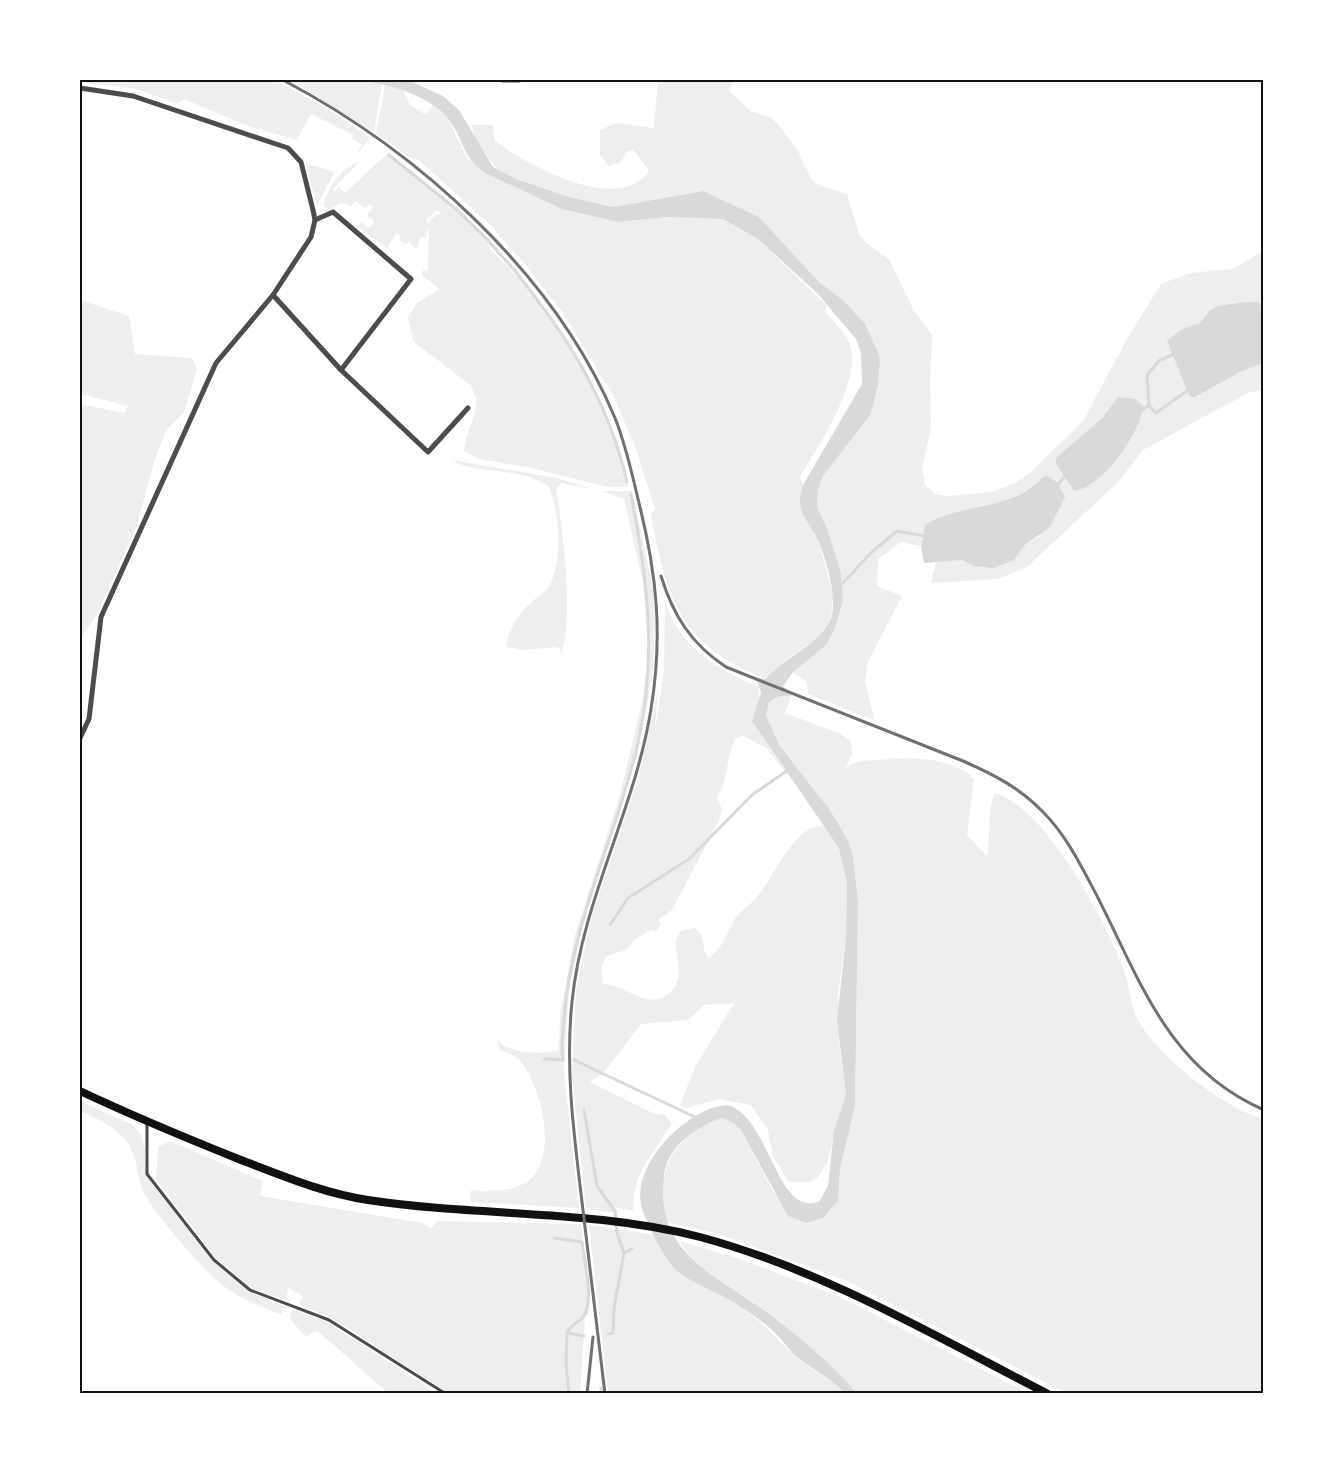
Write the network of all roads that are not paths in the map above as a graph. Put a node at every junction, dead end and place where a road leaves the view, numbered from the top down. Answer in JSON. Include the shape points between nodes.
{"nodes":[{"id":1,"x":503,"y":80,"type":"edge"},
{"id":2,"x":519,"y":80,"type":"edge"},
{"id":3,"x":80,"y":88,"type":"edge"},
{"id":4,"x":315,"y":220,"type":"junction"},
{"id":5,"x":273,"y":295,"type":"junction"},
{"id":6,"x":342,"y":370,"type":"junction"},
{"id":7,"x":468,"y":408,"type":"dead end"},
{"id":8,"x":80,"y":738,"type":"edge"},
{"id":9,"x":80,"y":1091,"type":"edge"},
{"id":10,"x":147,"y":1123,"type":"junction"},
{"id":11,"x":446,"y":1394,"type":"edge"},
{"id":12,"x":1048,"y":1394,"type":"edge"}],
"edges":[{"from":1,"to":2,"type":"street"},
{"from":3,"to":4,"type":"street","via":[[133,96],[288,148],[301,162]]},
{"from":4,"to":5,"type":"street","via":[[311,237]]},
{"from":4,"to":6,"type":"street","via":[[333,212],[411,279]]},
{"from":5,"to":6,"type":"street"},
{"from":5,"to":8,"type":"street","via":[[216,363],[101,617],[88,719]]},
{"from":6,"to":7,"type":"street","via":[[428,452]]},
{"from":9,"to":10,"type":"main road"},
{"from":10,"to":11,"type":"lane","via":[[147,1174],[214,1260],[250,1290],[329,1320]]},
{"from":10,"to":12,"type":"main road","via":[[319,1190],[413,1206],[559,1214],[632,1223],[717,1242],[795,1269],[852,1295]]}]}
